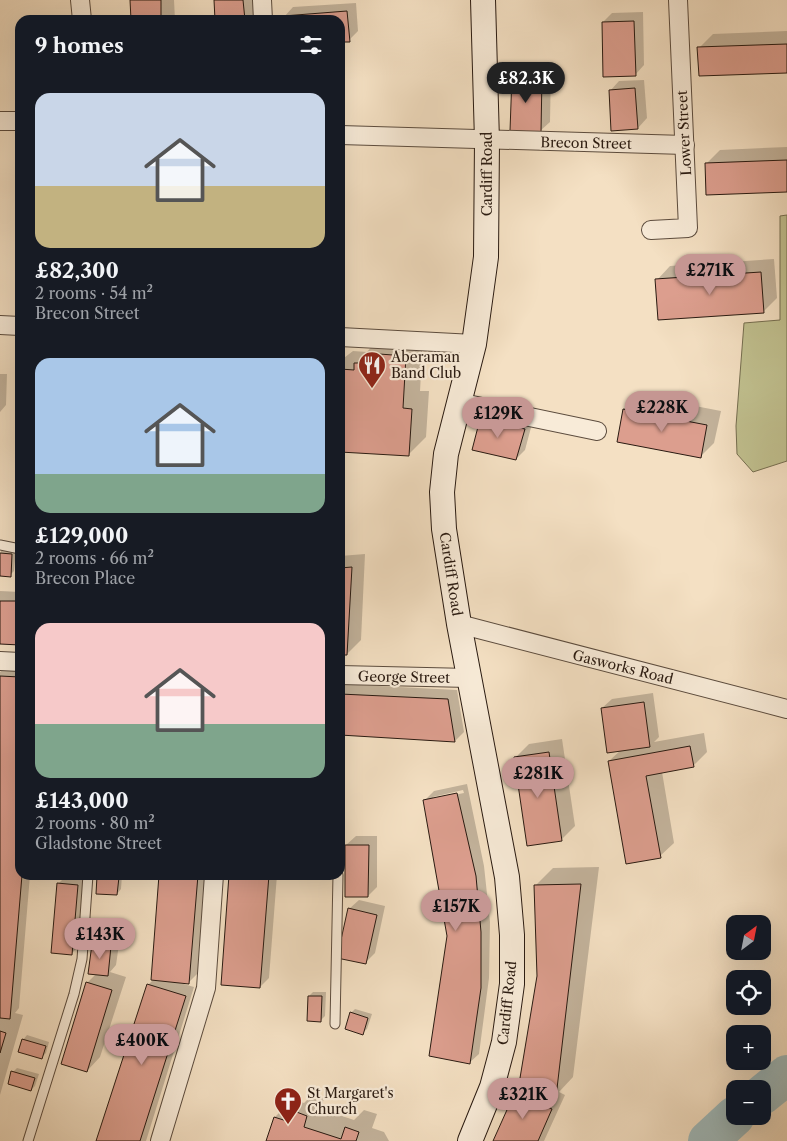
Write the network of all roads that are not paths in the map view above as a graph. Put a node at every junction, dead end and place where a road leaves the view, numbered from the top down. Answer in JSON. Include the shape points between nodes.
{"nodes":[{"id":1,"x":80,"y":0,"type":"edge"},
{"id":2,"x":262,"y":0,"type":"edge"},
{"id":3,"x":483,"y":0,"type":"edge"},
{"id":4,"x":678,"y":0,"type":"edge"},
{"id":5,"x":82,"y":15,"type":"edge"},
{"id":6,"x":263,"y":15,"type":"edge"},
{"id":7,"x":0,"y":121,"type":"edge"},
{"id":8,"x":15,"y":121,"type":"edge"},
{"id":9,"x":345,"y":135,"type":"edge"},
{"id":10,"x":488,"y":141,"type":"junction"},
{"id":11,"x":686,"y":145,"type":"junction"},
{"id":12,"x":651,"y":230,"type":"dead end"},
{"id":13,"x":0,"y":325,"type":"edge"},
{"id":14,"x":15,"y":326,"type":"edge"},
{"id":15,"x":345,"y":337,"type":"edge"},
{"id":16,"x":474,"y":344,"type":"junction"},
{"id":17,"x":458,"y":402,"type":"junction"},
{"id":18,"x":596,"y":431,"type":"dead end"},
{"id":19,"x":0,"y":545,"type":"edge"},
{"id":20,"x":15,"y":548,"type":"edge"},
{"id":21,"x":459,"y":624,"type":"junction"},
{"id":22,"x":0,"y":661,"type":"edge"},
{"id":23,"x":15,"y":662,"type":"edge"},
{"id":24,"x":345,"y":676,"type":"edge"},
{"id":25,"x":469,"y":678,"type":"junction"},
{"id":26,"x":787,"y":709,"type":"edge"},
{"id":27,"x":88,"y":880,"type":"edge"},
{"id":28,"x":214,"y":880,"type":"edge"},
{"id":29,"x":338,"y":880,"type":"edge"},
{"id":30,"x":336,"y":1024,"type":"dead end"},
{"id":31,"x":28,"y":1141,"type":"edge"},
{"id":32,"x":160,"y":1141,"type":"edge"},
{"id":33,"x":470,"y":1141,"type":"edge"}],
"edges":[{"from":1,"to":5,"type":"street"},
{"from":2,"to":6,"type":"street"},
{"from":3,"to":10,"type":"main road","name":"Cardiff Road"},
{"from":4,"to":11,"type":"street","name":"Lower Street"},
{"from":7,"to":8,"type":"street"},
{"from":9,"to":10,"type":"street","name":"Brecon Street"},
{"from":10,"to":11,"type":"street","name":"Brecon Street"},
{"from":10,"to":16,"type":"main road","name":"Cardiff Road","via":[[486,257]]},
{"from":11,"to":12,"type":"street","name":"Lower Street","via":[[688,228]]},
{"from":13,"to":14,"type":"street"},
{"from":15,"to":16,"type":"street"},
{"from":16,"to":17,"type":"main road","name":"Cardiff Road"},
{"from":17,"to":18,"type":"street"},
{"from":17,"to":21,"type":"main road","name":"Cardiff Road","via":[[446,454],[442,492],[444,529]]},
{"from":19,"to":20,"type":"lane"},
{"from":21,"to":25,"type":"main road","name":"Cardiff Road"},
{"from":21,"to":26,"type":"street","name":"Gasworks Road"},
{"from":22,"to":23,"type":"street"},
{"from":24,"to":25,"type":"street","name":"George Street"},
{"from":25,"to":33,"type":"main road","name":"Cardiff Road","via":[[507,877],[512,935],[512,984],[504,1042],[492,1087]]},
{"from":27,"to":31,"type":"lane","via":[[82,959]]},
{"from":28,"to":32,"type":"street","via":[[206,988]]},
{"from":29,"to":30,"type":"lane"}]}
